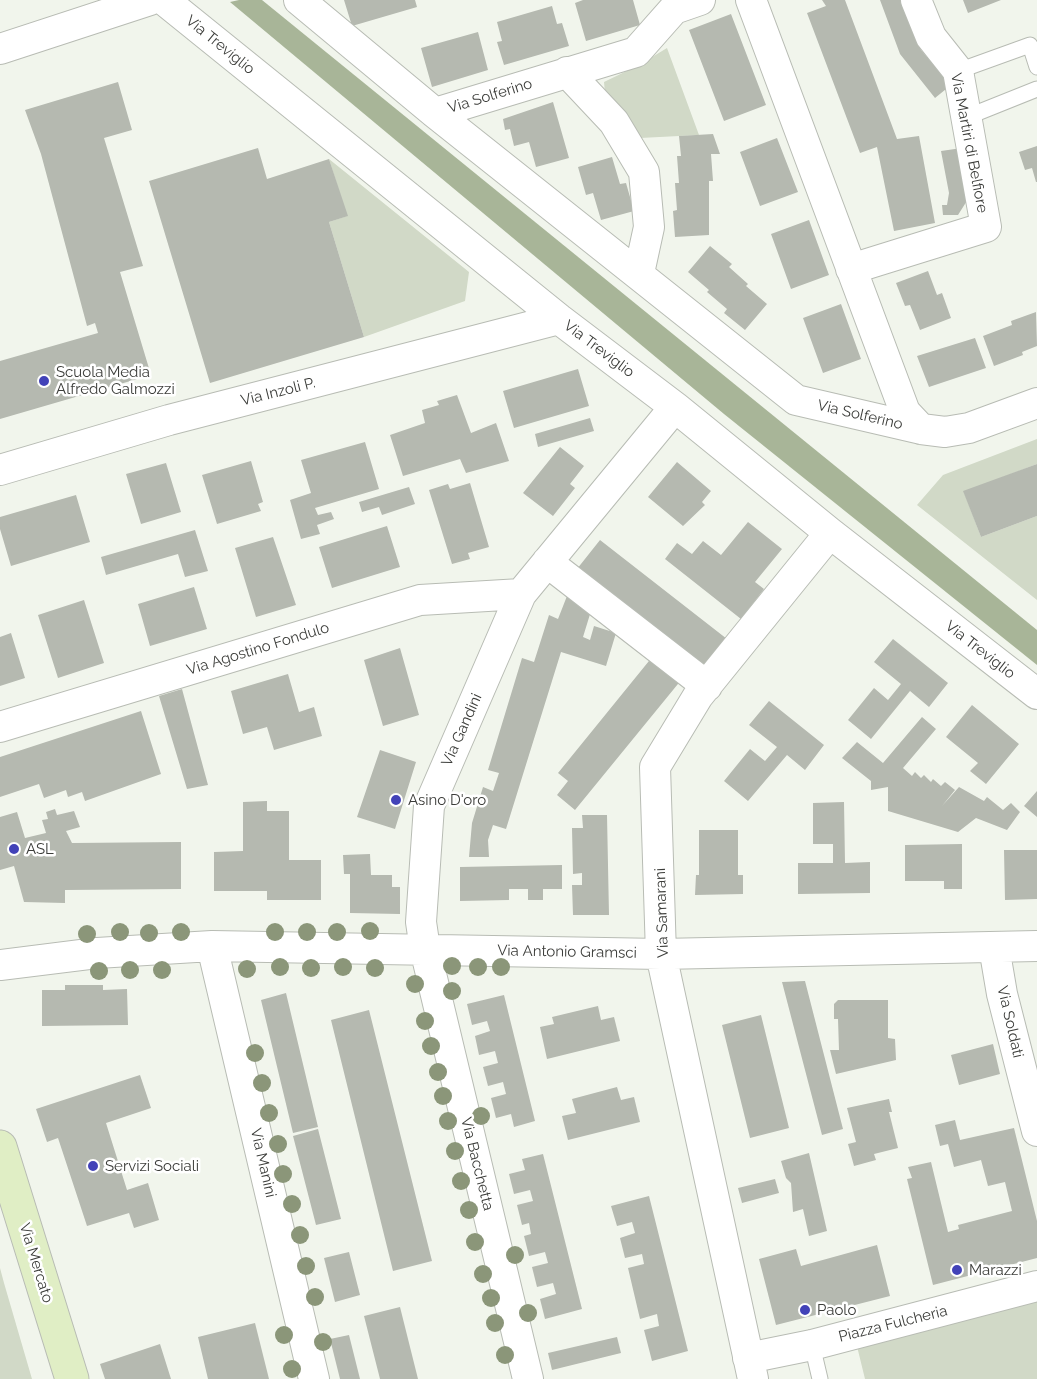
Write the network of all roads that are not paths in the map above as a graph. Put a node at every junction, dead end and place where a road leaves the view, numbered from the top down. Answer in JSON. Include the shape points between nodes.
{"nodes":[{"id":1,"x":150,"y":0,"type":"edge"},
{"id":2,"x":164,"y":0,"type":"edge"},
{"id":3,"x":299,"y":0,"type":"edge"},
{"id":4,"x":700,"y":0,"type":"edge"},
{"id":5,"x":751,"y":0,"type":"edge"},
{"id":6,"x":916,"y":0,"type":"edge"},
{"id":7,"x":0,"y":48,"type":"edge"},
{"id":8,"x":1037,"y":67,"type":"edge"},
{"id":9,"x":958,"y":71,"type":"junction"},
{"id":10,"x":567,"y":72,"type":"junction"},
{"id":11,"x":1037,"y":88,"type":"edge"},
{"id":12,"x":435,"y":113,"type":"junction"},
{"id":13,"x":967,"y":117,"type":"junction"},
{"id":14,"x":851,"y":269,"type":"junction"},
{"id":15,"x":639,"y":273,"type":"junction"},
{"id":16,"x":559,"y":319,"type":"junction"},
{"id":17,"x":1037,"y":403,"type":"edge"},
{"id":18,"x":675,"y":407,"type":"junction"},
{"id":19,"x":921,"y":429,"type":"junction"},
{"id":20,"x":0,"y":470,"type":"edge"},
{"id":21,"x":830,"y":533,"type":"junction"},
{"id":22,"x":547,"y":562,"type":"junction"},
{"id":23,"x":521,"y":594,"type":"junction"},
{"id":24,"x":707,"y":686,"type":"junction"},
{"id":25,"x":1037,"y":694,"type":"edge"},
{"id":26,"x":0,"y":727,"type":"edge"},
{"id":27,"x":0,"y":944,"type":"edge"},
{"id":28,"x":212,"y":946,"type":"junction"},
{"id":29,"x":1037,"y":946,"type":"edge"},
{"id":30,"x":994,"y":947,"type":"junction"},
{"id":31,"x":424,"y":949,"type":"junction"},
{"id":32,"x":97,"y":953,"type":"junction"},
{"id":33,"x":661,"y":954,"type":"junction"},
{"id":34,"x":0,"y":965,"type":"edge"},
{"id":35,"x":1037,"y":1131,"type":"edge"},
{"id":36,"x":0,"y":1147,"type":"edge"},
{"id":37,"x":1037,"y":1286,"type":"edge"},
{"id":38,"x":812,"y":1345,"type":"junction"},
{"id":39,"x":750,"y":1368,"type":"edge"},
{"id":40,"x":72,"y":1379,"type":"edge"},
{"id":41,"x":314,"y":1379,"type":"edge"},
{"id":42,"x":528,"y":1379,"type":"edge"},
{"id":43,"x":820,"y":1379,"type":"edge"}],
"edges":[{"from":1,"to":7,"type":"street"},
{"from":2,"to":16,"type":"street","name":"Via Treviglio"},
{"from":3,"to":12,"type":"street","name":"Via Solferino"},
{"from":4,"to":10,"type":"street","name":"Via Solferino","via":[[674,9],[636,52]]},
{"from":5,"to":14,"type":"street","name":"Via Solferino"},
{"from":6,"to":9,"type":"street","name":"Via Martiri di Belfiore","via":[[931,37]]},
{"from":8,"to":9,"type":"lane","via":[[1030,45]]},
{"from":9,"to":13,"type":"street","name":"Via Martiri di Belfiore"},
{"from":10,"to":12,"type":"street","name":"Via Solferino"},
{"from":10,"to":15,"type":"street","via":[[614,122],[644,172],[649,227]]},
{"from":11,"to":13,"type":"lane"},
{"from":12,"to":15,"type":"street","name":"Via Solferino"},
{"from":13,"to":14,"type":"street","name":"Via Martiri di Belfiore","via":[[986,227]]},
{"from":14,"to":19,"type":"street","name":"Via Solferino","via":[[905,412]]},
{"from":15,"to":19,"type":"street","name":"Via Solferino","via":[[796,400]]},
{"from":16,"to":18,"type":"street","name":"Via Treviglio"},
{"from":16,"to":20,"type":"street","name":"Via Inzoli P.","via":[[169,420]]},
{"from":17,"to":19,"type":"street","via":[[969,428],[945,432]]},
{"from":18,"to":21,"type":"street","name":"Via Treviglio"},
{"from":18,"to":22,"type":"street","name":"Via Gandini"},
{"from":21,"to":24,"type":"street","name":"Via Samarani"},
{"from":21,"to":25,"type":"street","name":"Via Treviglio"},
{"from":22,"to":23,"type":"street","name":"Via Gandini"},
{"from":22,"to":24,"type":"street"},
{"from":23,"to":26,"type":"street","name":"Via Agostino Fondulo","via":[[420,600]]},
{"from":23,"to":31,"type":"street","name":"Via Gandini","via":[[429,806],[421,922]]},
{"from":24,"to":33,"type":"street","name":"Via Samarani","via":[[655,767]]},
{"from":27,"to":32,"type":"street","name":"Via Antonio Gramsci"},
{"from":28,"to":31,"type":"street","name":"Via Antonio Gramsci"},
{"from":28,"to":32,"type":"street","name":"Via Antonio Gramsci"},
{"from":28,"to":41,"type":"street","name":"Via Manini"},
{"from":29,"to":30,"type":"street","name":"Via Antonio Gramsci"},
{"from":30,"to":33,"type":"street","name":"Via Antonio Gramsci"},
{"from":30,"to":35,"type":"street","name":"Via Soldati"},
{"from":31,"to":33,"type":"street","name":"Via Antonio Gramsci"},
{"from":31,"to":42,"type":"street","name":"Via Bacchetta"},
{"from":32,"to":34,"type":"street","name":"Via Antonio Gramsci"},
{"from":33,"to":39,"type":"street","name":"Via Samarani"},
{"from":36,"to":40,"type":"street","name":"Via Mercato"},
{"from":37,"to":38,"type":"street","name":"Piazza Fulcheria"},
{"from":38,"to":39,"type":"street","name":"Piazza Fulcheria"},
{"from":38,"to":43,"type":"lane"}]}
